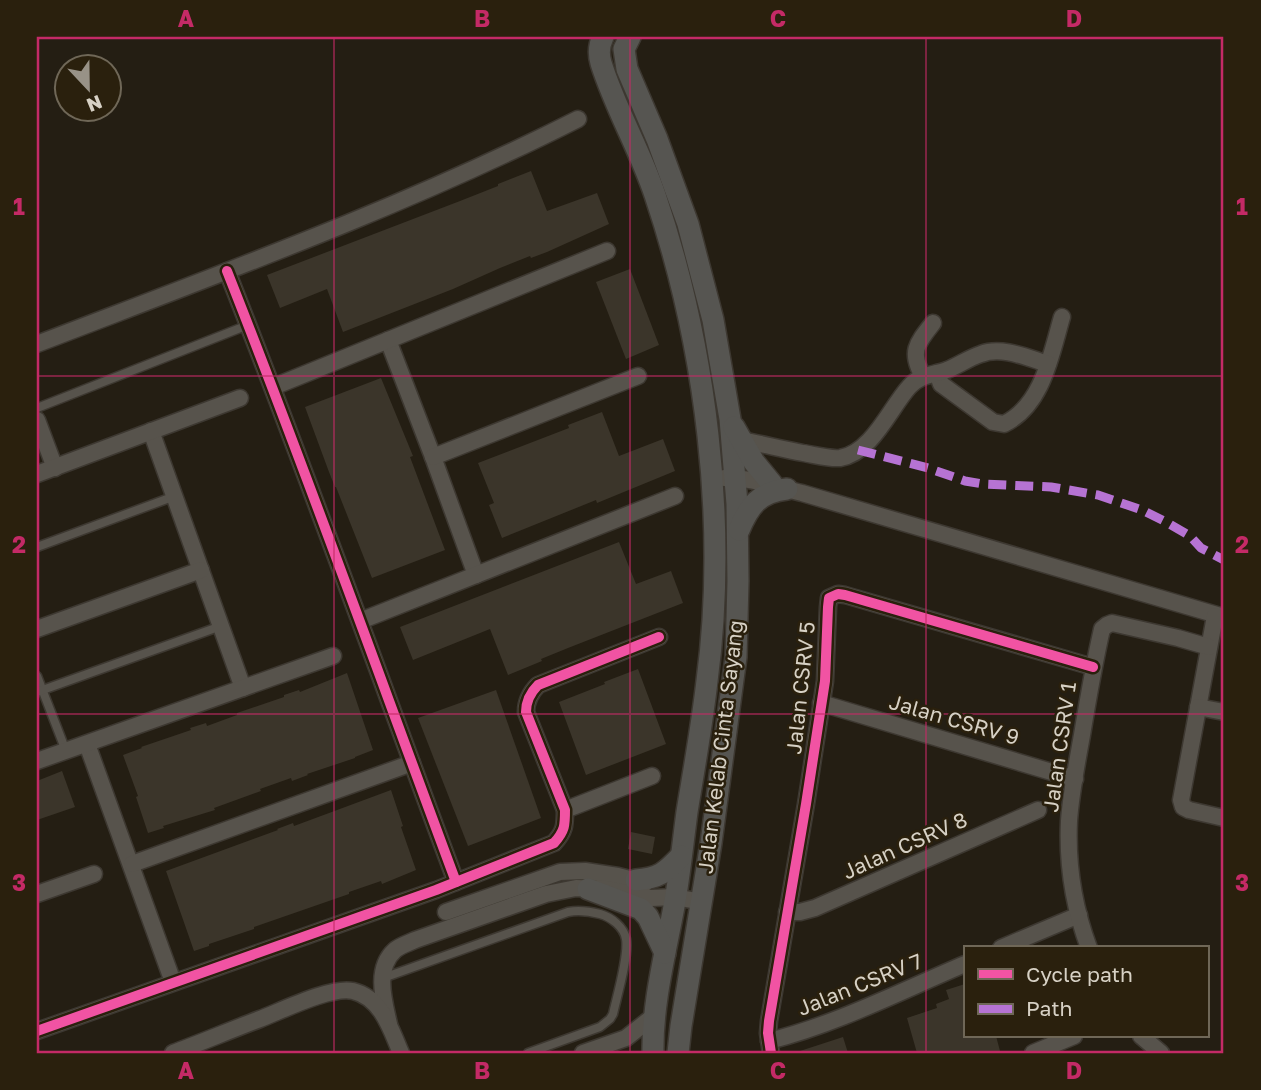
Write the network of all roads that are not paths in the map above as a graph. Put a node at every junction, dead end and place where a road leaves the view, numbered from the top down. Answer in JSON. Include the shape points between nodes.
{"nodes":[{"id":1,"x":603,"y":37,"type":"edge"},
{"id":2,"x":630,"y":37,"type":"edge"},
{"id":3,"x":578,"y":119,"type":"dead end"},
{"id":4,"x":607,"y":251,"type":"dead end"},
{"id":5,"x":227,"y":271,"type":"junction"},
{"id":6,"x":1062,"y":317,"type":"dead end"},
{"id":7,"x":933,"y":323,"type":"dead end"},
{"id":8,"x":248,"y":325,"type":"junction"},
{"id":9,"x":388,"y":340,"type":"junction"},
{"id":10,"x":37,"y":344,"type":"edge"},
{"id":11,"x":1048,"y":364,"type":"junction"},
{"id":12,"x":930,"y":375,"type":"junction"},
{"id":13,"x":638,"y":376,"type":"dead end"},
{"id":14,"x":273,"y":387,"type":"junction"},
{"id":15,"x":240,"y":398,"type":"dead end"},
{"id":16,"x":37,"y":408,"type":"edge"},
{"id":17,"x":730,"y":419,"type":"junction"},
{"id":18,"x":37,"y":420,"type":"edge"},
{"id":19,"x":151,"y":431,"type":"junction"},
{"id":20,"x":741,"y":440,"type":"junction"},
{"id":21,"x":433,"y":457,"type":"junction"},
{"id":22,"x":55,"y":468,"type":"junction"},
{"id":23,"x":37,"y":474,"type":"edge"},
{"id":24,"x":711,"y":478,"type":"junction"},
{"id":25,"x":735,"y":478,"type":"junction"},
{"id":26,"x":780,"y":487,"type":"junction"},
{"id":27,"x":174,"y":496,"type":"junction"},
{"id":28,"x":675,"y":496,"type":"dead end"},
{"id":29,"x":738,"y":533,"type":"junction"},
{"id":30,"x":37,"y":547,"type":"edge"},
{"id":31,"x":201,"y":570,"type":"junction"},
{"id":32,"x":476,"y":575,"type":"junction"},
{"id":33,"x":1187,"y":608,"type":"junction"},
{"id":34,"x":1220,"y":617,"type":"edge"},
{"id":35,"x":360,"y":621,"type":"junction"},
{"id":36,"x":220,"y":625,"type":"junction"},
{"id":37,"x":37,"y":629,"type":"edge"},
{"id":38,"x":659,"y":637,"type":"dead end"},
{"id":39,"x":1178,"y":638,"type":"junction"},
{"id":40,"x":1209,"y":647,"type":"junction"},
{"id":41,"x":333,"y":656,"type":"dead end"},
{"id":42,"x":1093,"y":667,"type":"junction"},
{"id":43,"x":37,"y":676,"type":"edge"},
{"id":44,"x":243,"y":688,"type":"junction"},
{"id":45,"x":39,"y":691,"type":"edge"},
{"id":46,"x":821,"y":703,"type":"junction"},
{"id":47,"x":1198,"y":707,"type":"junction"},
{"id":48,"x":1224,"y":712,"type":"edge"},
{"id":49,"x":87,"y":744,"type":"junction"},
{"id":50,"x":66,"y":751,"type":"junction"},
{"id":51,"x":37,"y":761,"type":"edge"},
{"id":52,"x":412,"y":763,"type":"junction"},
{"id":53,"x":652,"y":776,"type":"dead end"},
{"id":54,"x":1075,"y":779,"type":"junction"},
{"id":55,"x":565,"y":810,"type":"junction"},
{"id":56,"x":1038,"y":810,"type":"dead end"},
{"id":57,"x":1224,"y":818,"type":"edge"},
{"id":58,"x":681,"y":856,"type":"junction"},
{"id":59,"x":132,"y":864,"type":"junction"},
{"id":60,"x":94,"y":874,"type":"dead end"},
{"id":61,"x":636,"y":880,"type":"junction"},
{"id":62,"x":460,"y":881,"type":"junction"},
{"id":63,"x":589,"y":889,"type":"junction"},
{"id":64,"x":436,"y":890,"type":"junction"},
{"id":65,"x":37,"y":894,"type":"edge"},
{"id":66,"x":675,"y":897,"type":"junction"},
{"id":67,"x":702,"y":902,"type":"junction"},
{"id":68,"x":475,"y":903,"type":"junction"},
{"id":69,"x":787,"y":912,"type":"junction"},
{"id":70,"x":1079,"y":915,"type":"junction"},
{"id":71,"x":449,"y":919,"type":"junction"},
{"id":72,"x":1006,"y":946,"type":"edge"},
{"id":73,"x":1088,"y":946,"type":"edge"},
{"id":74,"x":666,"y":953,"type":"junction"},
{"id":75,"x":964,"y":964,"type":"edge"},
{"id":76,"x":382,"y":978,"type":"junction"},
{"id":77,"x":173,"y":982,"type":"junction"},
{"id":78,"x":655,"y":1015,"type":"junction"},
{"id":79,"x":389,"y":1024,"type":"junction"},
{"id":80,"x":37,"y":1031,"type":"edge"},
{"id":81,"x":1069,"y":1038,"type":"edge"},
{"id":82,"x":1143,"y":1038,"type":"edge"},
{"id":83,"x":770,"y":1047,"type":"edge"},
{"id":84,"x":173,"y":1053,"type":"edge"},
{"id":85,"x":401,"y":1053,"type":"edge"},
{"id":86,"x":528,"y":1053,"type":"edge"},
{"id":87,"x":583,"y":1053,"type":"edge"},
{"id":88,"x":653,"y":1053,"type":"edge"},
{"id":89,"x":678,"y":1053,"type":"edge"},
{"id":90,"x":1032,"y":1053,"type":"edge"},
{"id":91,"x":1161,"y":1053,"type":"edge"}],
"edges":[{"from":1,"to":24,"type":"main road","name":"Jalan Kelab Cinta Sayang","via":[[601,63],[646,171],[680,279],[701,385]]},
{"from":2,"to":17,"type":"main road","name":"Jalan Kelab Cinta Sayang","via":[[624,49],[627,69],[692,236]]},
{"from":3,"to":5,"type":"street","via":[[479,167]]},
{"from":4,"to":9,"type":"street"},
{"from":5,"to":8,"type":"street"},
{"from":5,"to":10,"type":"street"},
{"from":6,"to":11,"type":"street"},
{"from":7,"to":12,"type":"street","via":[[916,347],[917,364]]},
{"from":8,"to":14,"type":"street"},
{"from":8,"to":16,"type":"lane"},
{"from":9,"to":14,"type":"street"},
{"from":9,"to":21,"type":"street"},
{"from":11,"to":12,"type":"street","via":[[992,351]]},
{"from":11,"to":12,"type":"street","via":[[1038,393],[1009,422],[1000,425]]},
{"from":12,"to":20,"type":"street","via":[[911,384],[882,425],[858,450],[842,457]]},
{"from":13,"to":21,"type":"street"},
{"from":14,"to":35,"type":"street"},
{"from":15,"to":19,"type":"street"},
{"from":17,"to":20,"type":"main road"},
{"from":17,"to":25,"type":"main road","name":"Jalan Kelab Cinta Sayang"},
{"from":18,"to":22,"type":"street"},
{"from":19,"to":22,"type":"street"},
{"from":19,"to":27,"type":"street"},
{"from":20,"to":26,"type":"main road","via":[[759,470]]},
{"from":21,"to":32,"type":"street"},
{"from":22,"to":23,"type":"street"},
{"from":24,"to":25,"type":"street"},
{"from":24,"to":58,"type":"main road","name":"Jalan Kelab Cinta Sayang","via":[[712,636]]},
{"from":25,"to":26,"type":"street"},
{"from":25,"to":29,"type":"main road","name":"Jalan Kelab Cinta Sayang"},
{"from":26,"to":29,"type":"main road","via":[[747,512]]},
{"from":26,"to":33,"type":"street"},
{"from":27,"to":30,"type":"lane"},
{"from":27,"to":31,"type":"street"},
{"from":28,"to":32,"type":"street"},
{"from":29,"to":67,"type":"main road","name":"Jalan Kelab Cinta Sayang","via":[[736,657]]},
{"from":31,"to":36,"type":"street"},
{"from":31,"to":37,"type":"street"},
{"from":32,"to":35,"type":"street"},
{"from":33,"to":34,"type":"street"},
{"from":33,"to":39,"type":"street"},
{"from":34,"to":40,"type":"street"},
{"from":35,"to":52,"type":"street"},
{"from":36,"to":44,"type":"street"},
{"from":36,"to":45,"type":"lane"},
{"from":38,"to":55,"type":"street","via":[[538,685],[530,694],[526,712]]},
{"from":39,"to":40,"type":"street","name":"Jalan CSRV 1"},
{"from":39,"to":42,"type":"street","name":"Jalan CSRV 1","via":[[1112,623],[1102,629]]},
{"from":40,"to":47,"type":"street"},
{"from":41,"to":44,"type":"street"},
{"from":42,"to":46,"type":"street","name":"Jalan CSRV 5","via":[[838,594],[828,602]]},
{"from":42,"to":54,"type":"street","name":"Jalan CSRV 1"},
{"from":43,"to":45,"type":"lane"},
{"from":44,"to":49,"type":"street"},
{"from":45,"to":50,"type":"lane"},
{"from":46,"to":54,"type":"street","name":"Jalan CSRV 9"},
{"from":46,"to":69,"type":"street","name":"Jalan CSRV 5"},
{"from":47,"to":48,"type":"street"},
{"from":47,"to":57,"type":"street","via":[[1181,800],[1189,810]]},
{"from":49,"to":50,"type":"street"},
{"from":49,"to":59,"type":"street"},
{"from":50,"to":51,"type":"street"},
{"from":52,"to":59,"type":"street"},
{"from":52,"to":62,"type":"street"},
{"from":53,"to":55,"type":"street"},
{"from":54,"to":70,"type":"street","name":"Jalan CSRV 1","via":[[1069,822]]},
{"from":55,"to":62,"type":"street","via":[[562,835],[554,843]]},
{"from":56,"to":69,"type":"street","name":"Jalan CSRV 8","via":[[815,908]]},
{"from":58,"to":61,"type":"main road","via":[[661,875]]},
{"from":58,"to":66,"type":"main road","name":"Jalan Kelab Cinta Sayang"},
{"from":59,"to":77,"type":"street"},
{"from":60,"to":65,"type":"street"},
{"from":61,"to":66,"type":"street"},
{"from":61,"to":68,"type":"street","via":[[585,871],[561,872]]},
{"from":62,"to":64,"type":"street"},
{"from":62,"to":68,"type":"street"},
{"from":63,"to":66,"type":"street"},
{"from":63,"to":71,"type":"street","via":[[562,890]]},
{"from":63,"to":74,"type":"main road","via":[[641,909]]},
{"from":64,"to":71,"type":"street"},
{"from":64,"to":77,"type":"street"},
{"from":66,"to":67,"type":"street"},
{"from":66,"to":74,"type":"main road","name":"Jalan Kelab Cinta Sayang"},
{"from":67,"to":89,"type":"main road","name":"Jalan Kelab Cinta Sayang"},
{"from":68,"to":71,"type":"street"},
{"from":69,"to":83,"type":"street","name":"Jalan CSRV 5","via":[[769,1021]]},
{"from":70,"to":72,"type":"street"},
{"from":70,"to":73,"type":"street","name":"Jalan CSRV 1"},
{"from":71,"to":76,"type":"street","via":[[396,949]]},
{"from":74,"to":78,"type":"main road","name":"Jalan Kelab Cinta Sayang"},
{"from":75,"to":83,"type":"street","name":"Jalan CSRV 7"},
{"from":76,"to":79,"type":"street"},
{"from":76,"to":86,"type":"lane","via":[[568,912],[588,911],[611,919],[627,940],[610,1019],[600,1027]]},
{"from":77,"to":80,"type":"street"},
{"from":78,"to":87,"type":"street","via":[[626,1038]]},
{"from":78,"to":88,"type":"main road","name":"Jalan Kelab Cinta Sayang"},
{"from":79,"to":84,"type":"street","via":[[379,1008],[351,990],[313,998]]},
{"from":79,"to":85,"type":"street"},
{"from":81,"to":90,"type":"street"},
{"from":82,"to":91,"type":"street"}]}
